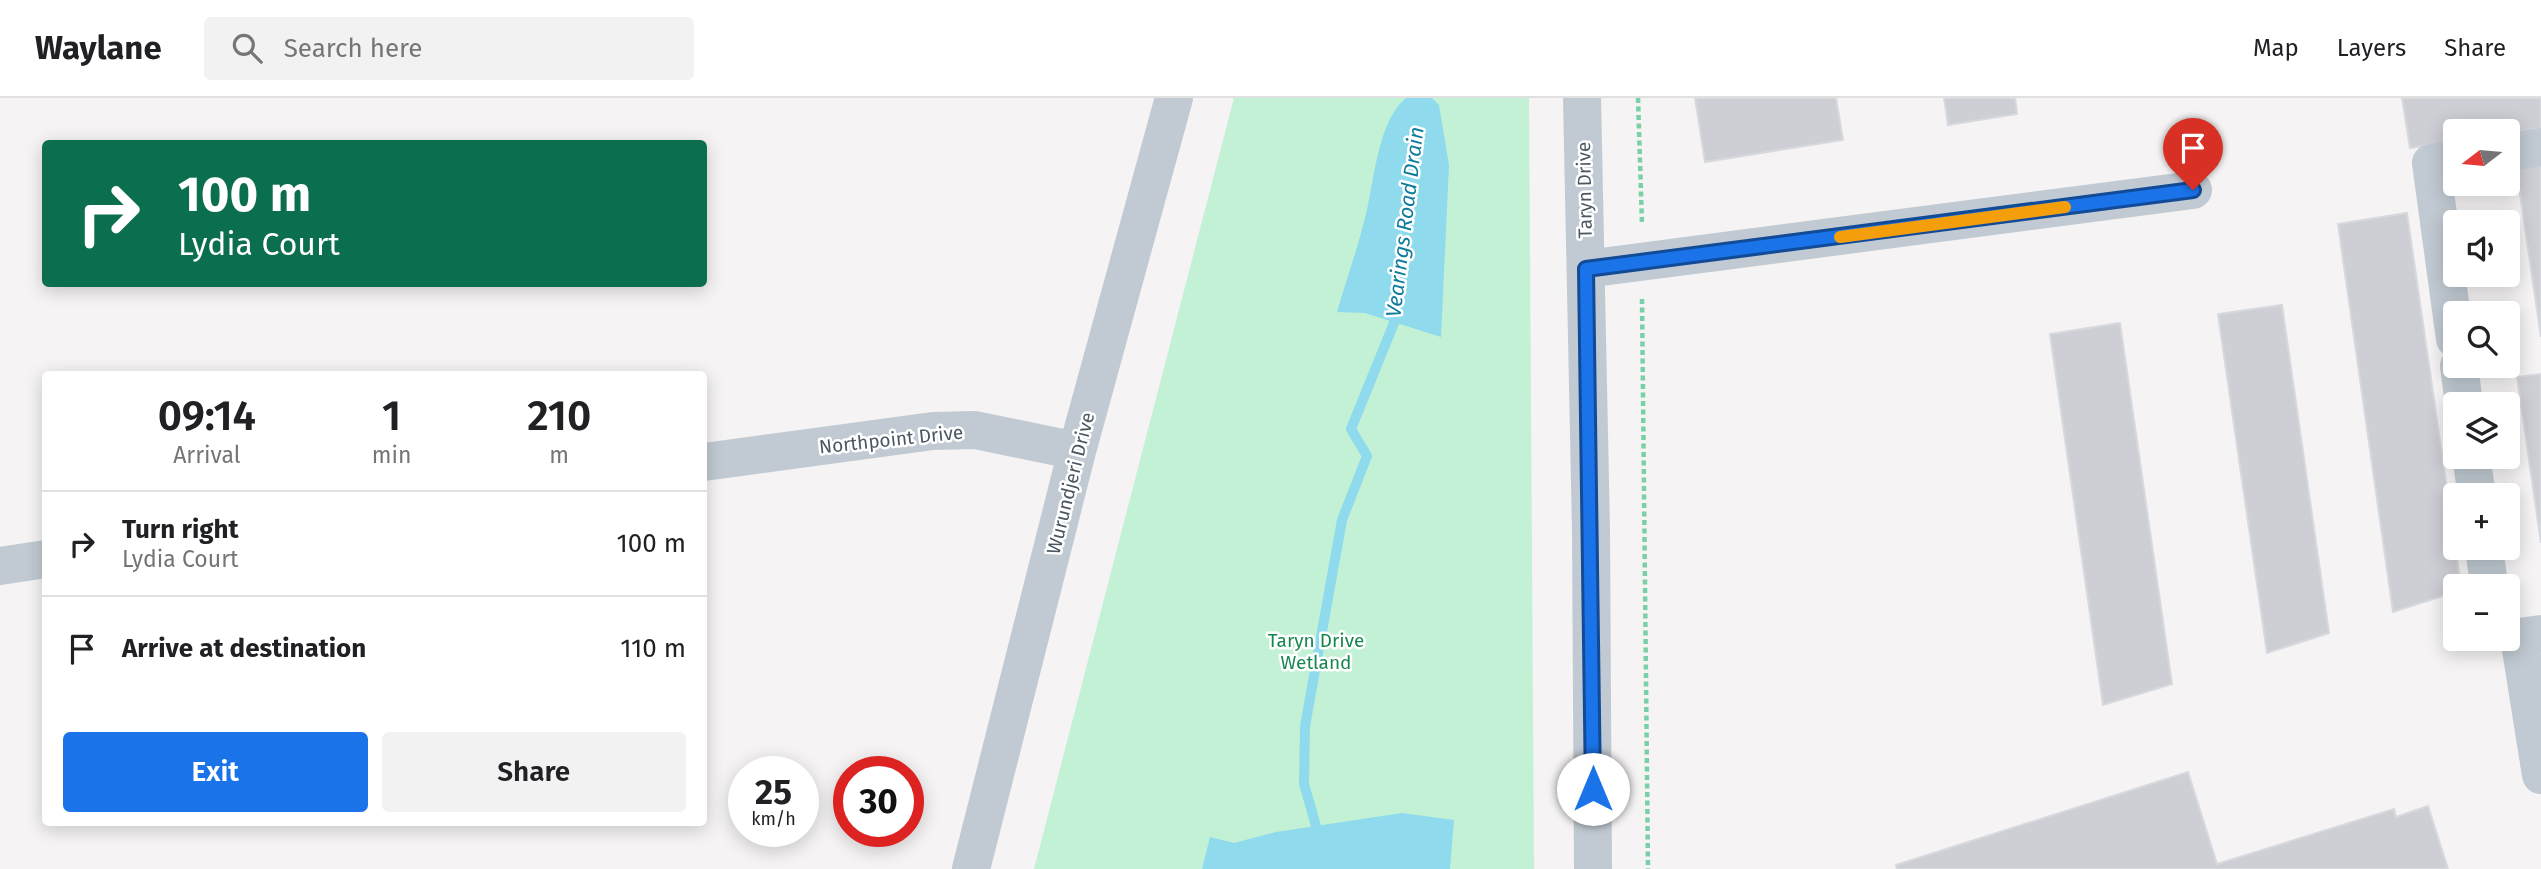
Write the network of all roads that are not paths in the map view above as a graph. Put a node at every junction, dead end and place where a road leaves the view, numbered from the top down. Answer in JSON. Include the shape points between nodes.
{"nodes":[{"id":1,"x":1174,"y":98,"type":"edge"},
{"id":2,"x":1582,"y":98,"type":"edge"},
{"id":3,"x":2541,"y":147,"type":"edge"},
{"id":4,"x":2520,"y":150,"type":"edge"},
{"id":5,"x":2443,"y":161,"type":"edge"},
{"id":6,"x":2193,"y":190,"type":"dead end"},
{"id":7,"x":1586,"y":269,"type":"junction"},
{"id":8,"x":2450,"y":301,"type":"edge"},
{"id":9,"x":1077,"y":451,"type":"junction"},
{"id":10,"x":707,"y":462,"type":"edge"},
{"id":11,"x":42,"y":560,"type":"edge"},
{"id":12,"x":0,"y":566,"type":"edge"},
{"id":13,"x":2541,"y":634,"type":"edge"},
{"id":14,"x":2541,"y":775,"type":"edge"},
{"id":15,"x":971,"y":869,"type":"edge"},
{"id":16,"x":1593,"y":869,"type":"edge"}],
"edges":[{"from":1,"to":9,"type":"street","name":"Wurundjeri Drive"},
{"from":2,"to":7,"type":"street","name":"Taryn Drive"},
{"from":3,"to":4,"type":"street"},
{"from":5,"to":8,"type":"street","via":[[2431,163]]},
{"from":6,"to":7,"type":"street"},
{"from":7,"to":16,"type":"street","name":"Taryn Drive"},
{"from":9,"to":10,"type":"street","name":"Northpoint Drive","via":[[975,430],[933,431]]},
{"from":9,"to":15,"type":"street","name":"Wurundjeri Drive"},
{"from":11,"to":12,"type":"street"},
{"from":13,"to":14,"type":"street","via":[[2519,637]]}]}
